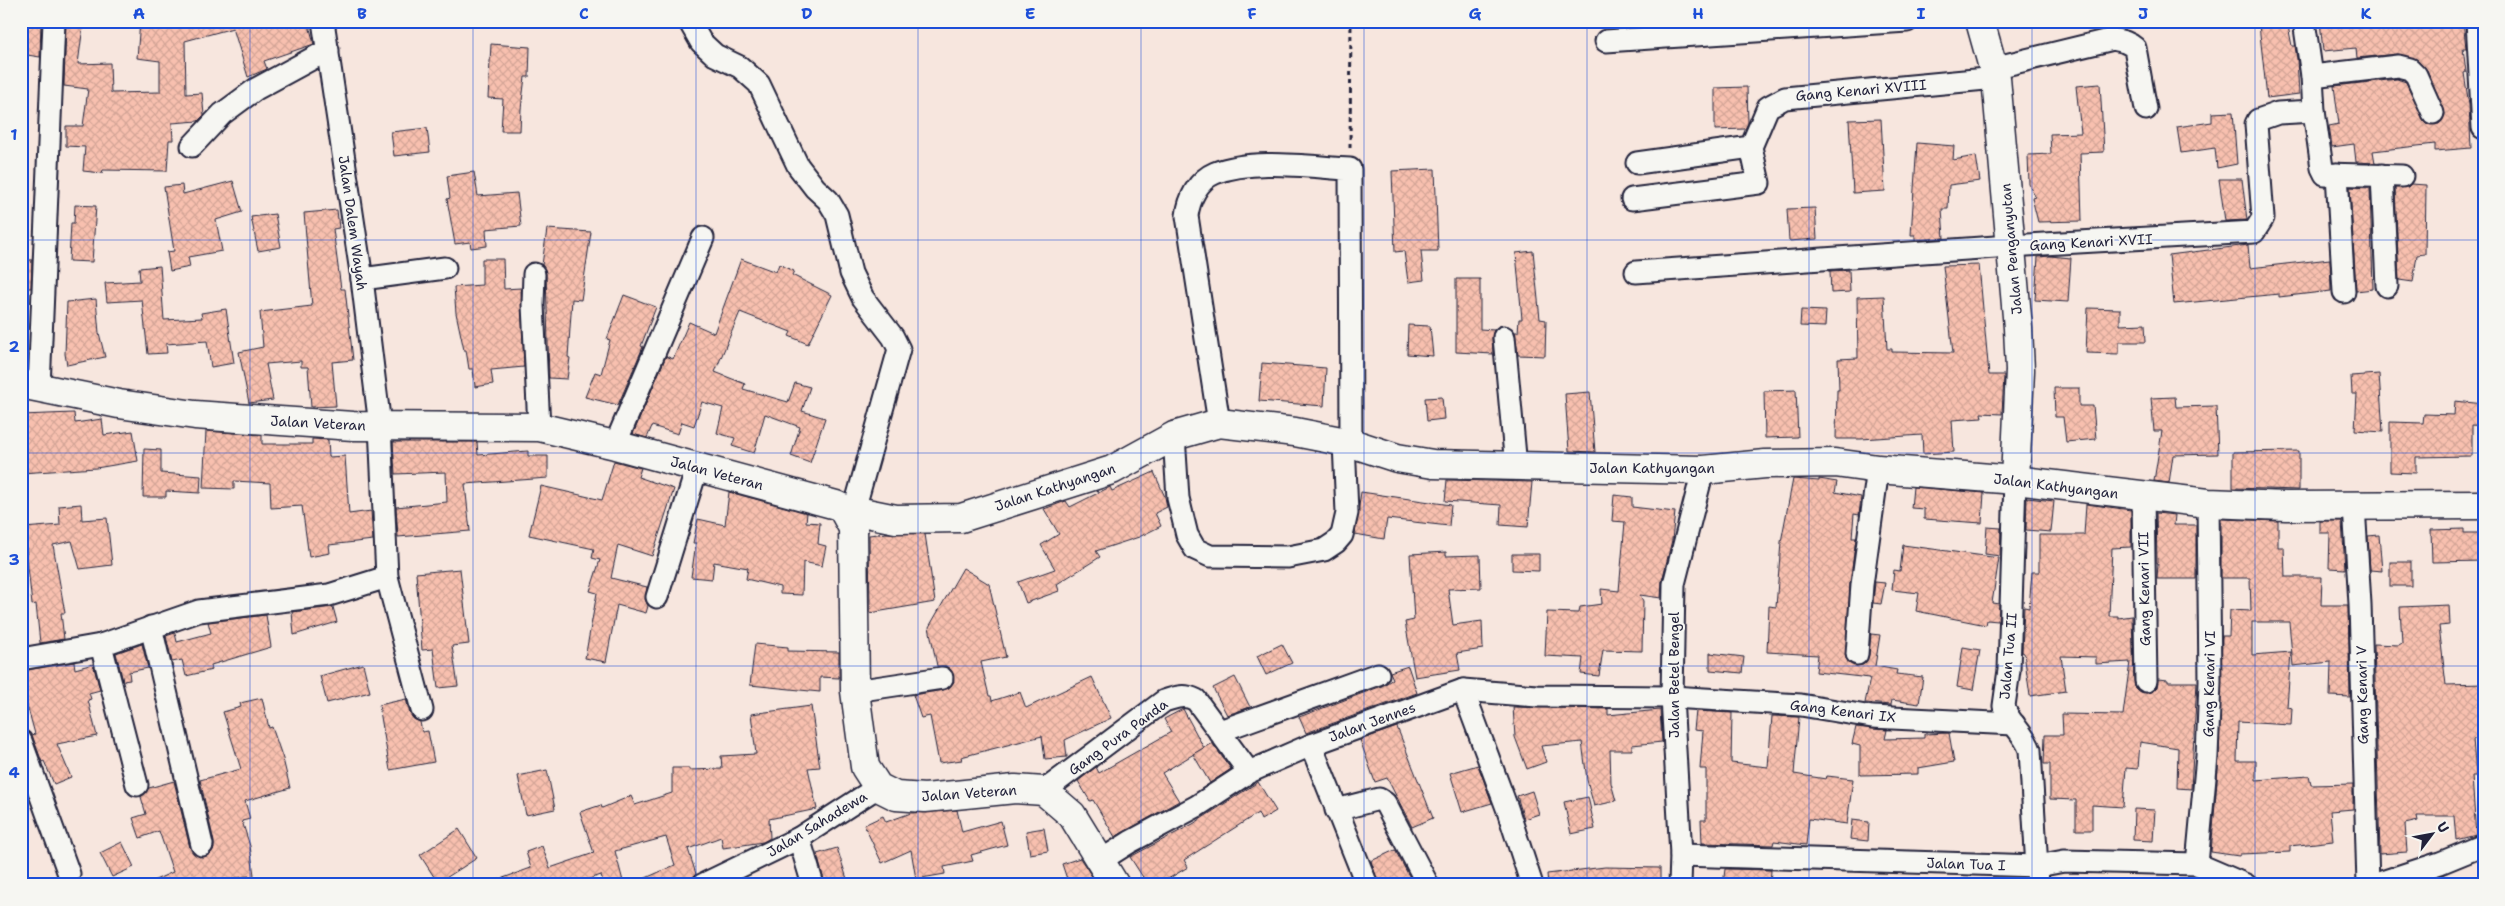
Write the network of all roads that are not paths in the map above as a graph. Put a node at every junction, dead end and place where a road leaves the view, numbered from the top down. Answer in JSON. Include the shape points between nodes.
{"nodes":[{"id":1,"x":54,"y":21,"type":"edge"},
{"id":2,"x":323,"y":21,"type":"edge"},
{"id":3,"x":689,"y":21,"type":"edge"},
{"id":4,"x":1907,"y":21,"type":"edge"},
{"id":5,"x":1980,"y":21,"type":"edge"},
{"id":6,"x":2304,"y":21,"type":"edge"},
{"id":7,"x":2477,"y":21,"type":"edge"},
{"id":8,"x":1606,"y":41,"type":"dead end"},
{"id":9,"x":328,"y":50,"type":"junction"},
{"id":10,"x":1994,"y":73,"type":"junction"},
{"id":11,"x":2312,"y":76,"type":"junction"},
{"id":12,"x":2146,"y":109,"type":"dead end"},
{"id":13,"x":2314,"y":111,"type":"junction"},
{"id":14,"x":2432,"y":113,"type":"dead end"},
{"id":15,"x":2483,"y":128,"type":"edge"},
{"id":16,"x":192,"y":146,"type":"dead end"},
{"id":17,"x":1751,"y":147,"type":"junction"},
{"id":18,"x":1637,"y":163,"type":"dead end"},
{"id":19,"x":2337,"y":174,"type":"junction"},
{"id":20,"x":1632,"y":199,"type":"dead end"},
{"id":21,"x":703,"y":238,"type":"dead end"},
{"id":22,"x":2010,"y":246,"type":"junction"},
{"id":23,"x":445,"y":268,"type":"dead end"},
{"id":24,"x":1636,"y":272,"type":"dead end"},
{"id":25,"x":534,"y":274,"type":"dead end"},
{"id":26,"x":362,"y":279,"type":"junction"},
{"id":27,"x":2387,"y":286,"type":"dead end"},
{"id":28,"x":2344,"y":292,"type":"dead end"},
{"id":29,"x":1504,"y":337,"type":"dead end"},
{"id":30,"x":30,"y":386,"type":"edge"},
{"id":31,"x":1219,"y":423,"type":"junction"},
{"id":32,"x":380,"y":426,"type":"junction"},
{"id":33,"x":539,"y":427,"type":"junction"},
{"id":34,"x":1174,"y":436,"type":"junction"},
{"id":35,"x":1348,"y":443,"type":"junction"},
{"id":36,"x":614,"y":445,"type":"junction"},
{"id":37,"x":1516,"y":467,"type":"junction"},
{"id":38,"x":697,"y":468,"type":"junction"},
{"id":39,"x":1878,"y":469,"type":"junction"},
{"id":40,"x":1703,"y":470,"type":"junction"},
{"id":41,"x":2015,"y":480,"type":"junction"},
{"id":42,"x":2143,"y":497,"type":"junction"},
{"id":43,"x":2208,"y":503,"type":"junction"},
{"id":44,"x":2484,"y":505,"type":"edge"},
{"id":45,"x":2354,"y":506,"type":"junction"},
{"id":46,"x":848,"y":509,"type":"junction"},
{"id":47,"x":387,"y":577,"type":"junction"},
{"id":48,"x":657,"y":597,"type":"dead end"},
{"id":49,"x":151,"y":627,"type":"junction"},
{"id":50,"x":100,"y":645,"type":"junction"},
{"id":51,"x":1857,"y":654,"type":"dead end"},
{"id":52,"x":21,"y":659,"type":"edge"},
{"id":53,"x":1378,"y":674,"type":"dead end"},
{"id":54,"x":942,"y":678,"type":"dead end"},
{"id":55,"x":2146,"y":681,"type":"dead end"},
{"id":56,"x":1463,"y":690,"type":"junction"},
{"id":57,"x":855,"y":691,"type":"junction"},
{"id":58,"x":1672,"y":697,"type":"junction"},
{"id":59,"x":422,"y":710,"type":"dead end"},
{"id":60,"x":2014,"y":724,"type":"junction"},
{"id":61,"x":1220,"y":731,"type":"junction"},
{"id":62,"x":21,"y":741,"type":"edge"},
{"id":63,"x":1311,"y":745,"type":"junction"},
{"id":64,"x":1249,"y":772,"type":"junction"},
{"id":65,"x":137,"y":785,"type":"dead end"},
{"id":66,"x":878,"y":787,"type":"junction"},
{"id":67,"x":1044,"y":791,"type":"junction"},
{"id":68,"x":1336,"y":810,"type":"junction"},
{"id":69,"x":798,"y":838,"type":"junction"},
{"id":70,"x":2484,"y":844,"type":"edge"},
{"id":71,"x":202,"y":845,"type":"dead end"},
{"id":72,"x":1681,"y":855,"type":"junction"},
{"id":73,"x":2197,"y":864,"type":"junction"},
{"id":74,"x":69,"y":874,"type":"dead end"},
{"id":75,"x":2038,"y":876,"type":"edge"},
{"id":76,"x":1111,"y":879,"type":"edge"},
{"id":77,"x":702,"y":885,"type":"edge"},
{"id":78,"x":813,"y":885,"type":"edge"},
{"id":79,"x":1367,"y":885,"type":"edge"},
{"id":80,"x":1428,"y":885,"type":"edge"},
{"id":81,"x":1532,"y":885,"type":"edge"},
{"id":82,"x":1680,"y":885,"type":"edge"},
{"id":83,"x":2246,"y":885,"type":"edge"},
{"id":84,"x":2368,"y":885,"type":"edge"},
{"id":85,"x":2373,"y":885,"type":"edge"}],
"edges":[{"from":1,"to":30,"type":"street"},
{"from":2,"to":9,"type":"street","name":"Jalan Dalem Wayah"},
{"from":3,"to":46,"type":"street","via":[[701,42],[715,55],[740,67],[759,84],[798,166],[837,215],[851,273],[862,298],[899,349]]},
{"from":4,"to":8,"type":"street"},
{"from":5,"to":10,"type":"street","name":"Jalan Penganyutan"},
{"from":6,"to":11,"type":"street"},
{"from":7,"to":15,"type":"street"},
{"from":9,"to":16,"type":"street","via":[[256,89],[222,114]]},
{"from":9,"to":26,"type":"street","name":"Jalan Dalem Wayah"},
{"from":10,"to":12,"type":"street","name":"Gang Kenari XVIII","via":[[2113,39],[2120,40],[2135,48]]},
{"from":10,"to":17,"type":"street","name":"Gang Kenari XVIII","via":[[1785,98],[1768,107]]},
{"from":10,"to":22,"type":"street","name":"Jalan Penganyutan"},
{"from":11,"to":13,"type":"street"},
{"from":11,"to":14,"type":"street","via":[[2398,66],[2410,69],[2416,75]]},
{"from":13,"to":19,"type":"street","via":[[2322,168],[2326,174]]},
{"from":13,"to":22,"type":"street","name":"Gang Kenari XVII","via":[[2278,113],[2261,118],[2256,124],[2263,218],[2254,232]]},
{"from":17,"to":18,"type":"street"},
{"from":17,"to":20,"type":"street","via":[[1759,183]]},
{"from":19,"to":27,"type":"street","via":[[2392,175]]},
{"from":19,"to":28,"type":"street"},
{"from":21,"to":36,"type":"street"},
{"from":22,"to":24,"type":"street","name":"Gang Kenari XVII"},
{"from":22,"to":41,"type":"street","name":"Jalan Penganyutan","via":[[2020,370]]},
{"from":23,"to":26,"type":"street"},
{"from":25,"to":33,"type":"street"},
{"from":26,"to":32,"type":"street","name":"Jalan Dalem Wayah"},
{"from":29,"to":37,"type":"street"},
{"from":30,"to":32,"type":"street","name":"Jalan Veteran","via":[[195,415]]},
{"from":31,"to":34,"type":"street","name":"Jalan Kathyangan"},
{"from":31,"to":35,"type":"street","name":"Jalan Kathyangan","via":[[1270,428]]},
{"from":31,"to":35,"type":"street","via":[[1187,216],[1189,199],[1214,173],[1248,165],[1350,169]]},
{"from":32,"to":33,"type":"street","name":"Jalan Veteran"},
{"from":32,"to":47,"type":"street","name":"Jalan Dalem Wayah"},
{"from":33,"to":36,"type":"street","name":"Jalan Veteran"},
{"from":34,"to":35,"type":"street","via":[[1178,498],[1187,535],[1195,549],[1210,556],[1288,557],[1324,550],[1336,542],[1342,535],[1347,513]]},
{"from":34,"to":46,"type":"street","name":"Jalan Kathyangan","via":[[1112,470],[961,518],[896,519]]},
{"from":35,"to":37,"type":"street","name":"Jalan Kathyangan","via":[[1423,462]]},
{"from":36,"to":38,"type":"street","name":"Jalan Veteran"},
{"from":37,"to":40,"type":"street","name":"Jalan Kathyangan"},
{"from":38,"to":46,"type":"street","name":"Jalan Veteran"},
{"from":38,"to":48,"type":"street"},
{"from":39,"to":40,"type":"street","name":"Jalan Kathyangan","via":[[1799,462]]},
{"from":39,"to":41,"type":"street","name":"Jalan Kathyangan"},
{"from":39,"to":51,"type":"street","via":[[1862,585]]},
{"from":40,"to":58,"type":"street","name":"Jalan Betel Bengel","via":[[1674,584]]},
{"from":41,"to":42,"type":"street","name":"Jalan Kathyangan"},
{"from":41,"to":60,"type":"street","name":"Jalan Tua II","via":[[2009,670],[2004,706]]},
{"from":42,"to":43,"type":"street","name":"Jalan Kathyangan"},
{"from":42,"to":55,"type":"street","name":"Gang Kenari VII"},
{"from":43,"to":45,"type":"street","name":"Jalan Kathyangan"},
{"from":43,"to":73,"type":"street","name":"Gang Kenari VI","via":[[2210,690]]},
{"from":44,"to":45,"type":"street","name":"Jalan Kathyangan"},
{"from":45,"to":84,"type":"street","name":"Gang Kenari V"},
{"from":46,"to":57,"type":"street","via":[[855,544]]},
{"from":47,"to":49,"type":"street","via":[[329,594],[199,611]]},
{"from":47,"to":59,"type":"street","name":"Jalan Dalem Wayah"},
{"from":49,"to":50,"type":"street"},
{"from":49,"to":71,"type":"street"},
{"from":50,"to":52,"type":"street"},
{"from":50,"to":65,"type":"street"},
{"from":53,"to":61,"type":"street"},
{"from":54,"to":57,"type":"street"},
{"from":56,"to":58,"type":"street","name":"Jalan Jennes","via":[[1537,696]]},
{"from":56,"to":63,"type":"street","name":"Jalan Jennes"},
{"from":56,"to":81,"type":"street"},
{"from":57,"to":66,"type":"street","via":[[865,767]]},
{"from":58,"to":60,"type":"street","name":"Gang Kenari IX","via":[[1801,705],[1872,717]]},
{"from":58,"to":72,"type":"street","name":"Jalan Betel Bengel"},
{"from":60,"to":75,"type":"street","name":"Jalan Tua II","via":[[2030,750]]},
{"from":61,"to":64,"type":"street","name":"Gang Pura Panda"},
{"from":61,"to":67,"type":"street","name":"Gang Pura Panda","via":[[1196,700],[1177,696],[1164,701]]},
{"from":62,"to":74,"type":"street"},
{"from":63,"to":64,"type":"street","name":"Jalan Jennes"},
{"from":63,"to":68,"type":"street"},
{"from":64,"to":76,"type":"street","name":"Jalan Jennes","via":[[1197,806],[1130,842]]},
{"from":66,"to":67,"type":"street","name":"Jalan Veteran","via":[[896,796],[925,798],[1015,789]]},
{"from":66,"to":69,"type":"street","name":"Jalan Sahadewa"},
{"from":67,"to":76,"type":"street","via":[[1072,815]]},
{"from":68,"to":79,"type":"street"},
{"from":68,"to":80,"type":"street","via":[[1379,799],[1385,803]]},
{"from":69,"to":77,"type":"street","name":"Jalan Sahadewa"},
{"from":69,"to":78,"type":"street"},
{"from":70,"to":85,"type":"street","via":[[2440,863]]},
{"from":72,"to":75,"type":"street","name":"Jalan Tua I"},
{"from":72,"to":82,"type":"street","name":"Jalan Betel Bengel"},
{"from":73,"to":75,"type":"street","name":"Jalan Tua I","via":[[2064,861]]},
{"from":73,"to":83,"type":"street","name":"Jalan Tua I"}]}
